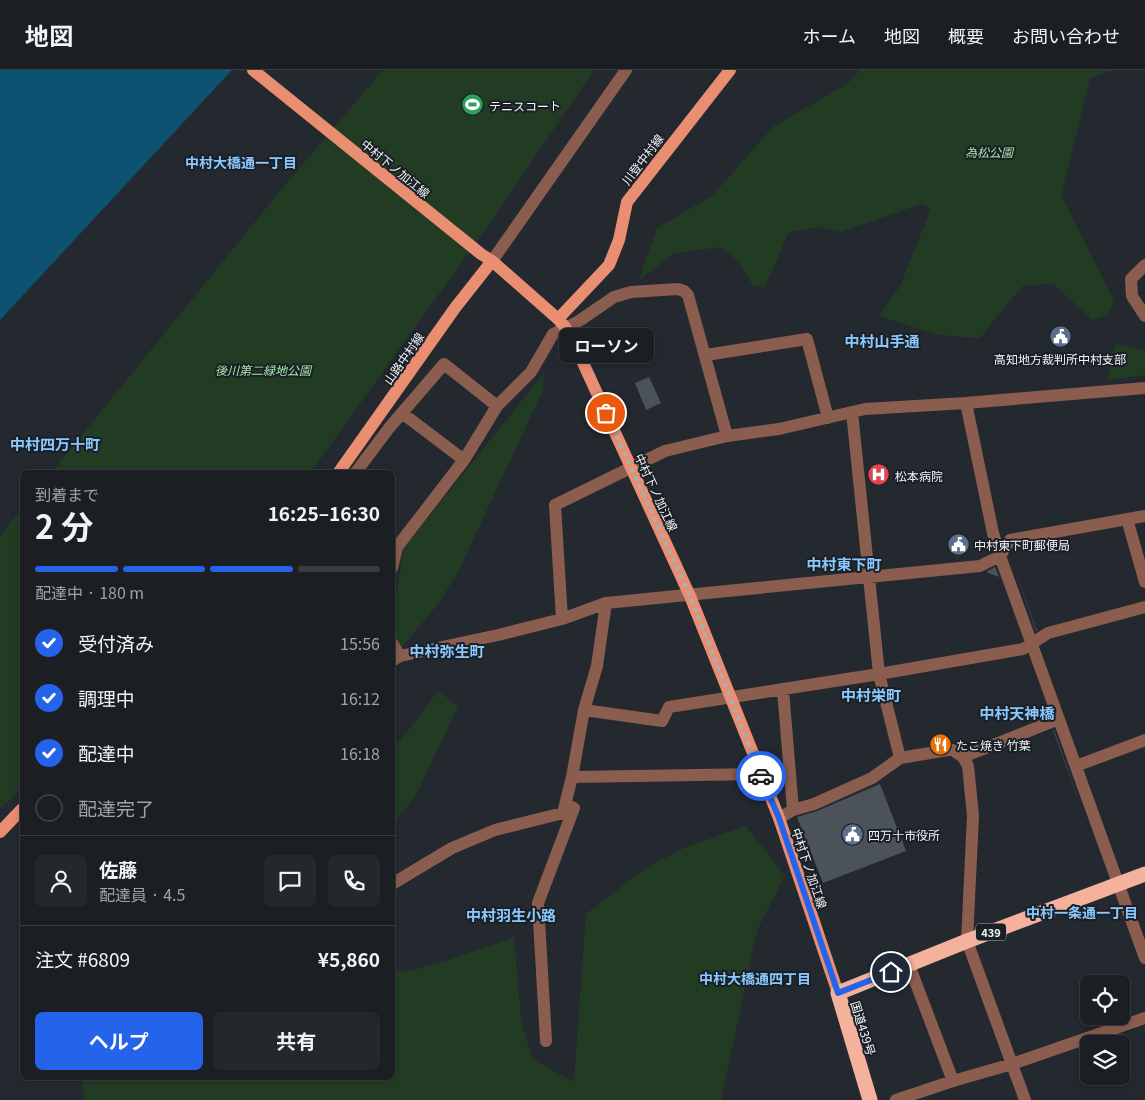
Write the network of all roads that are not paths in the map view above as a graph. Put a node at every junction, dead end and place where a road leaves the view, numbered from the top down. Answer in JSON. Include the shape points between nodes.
{"nodes":[{"id":1,"x":253,"y":70,"type":"edge"},
{"id":2,"x":626,"y":70,"type":"edge"},
{"id":3,"x":730,"y":70,"type":"edge"},
{"id":4,"x":487,"y":258,"type":"junction"},
{"id":5,"x":1145,"y":265,"type":"edge"},
{"id":6,"x":1145,"y":316,"type":"edge"},
{"id":7,"x":561,"y":323,"type":"junction"},
{"id":8,"x":706,"y":355,"type":"junction"},
{"id":9,"x":1145,"y":388,"type":"edge"},
{"id":10,"x":966,"y":403,"type":"junction"},
{"id":11,"x":497,"y":406,"type":"junction"},
{"id":12,"x":852,"y":412,"type":"junction"},
{"id":13,"x":402,"y":413,"type":"junction"},
{"id":14,"x":828,"y":418,"type":"junction"},
{"id":15,"x":727,"y":436,"type":"junction"},
{"id":16,"x":464,"y":460,"type":"junction"},
{"id":17,"x":630,"y":467,"type":"junction"},
{"id":18,"x":339,"y":470,"type":"edge"},
{"id":19,"x":358,"y":470,"type":"edge"},
{"id":20,"x":1145,"y":516,"type":"edge"},
{"id":21,"x":1127,"y":520,"type":"junction"},
{"id":22,"x":396,"y":542,"type":"edge"},
{"id":23,"x":395,"y":555,"type":"edge"},
{"id":24,"x":1000,"y":556,"type":"junction"},
{"id":25,"x":868,"y":578,"type":"junction"},
{"id":26,"x":1145,"y":582,"type":"edge"},
{"id":27,"x":690,"y":596,"type":"junction"},
{"id":28,"x":606,"y":603,"type":"junction"},
{"id":29,"x":1145,"y":607,"type":"edge"},
{"id":30,"x":562,"y":619,"type":"junction"},
{"id":31,"x":1032,"y":643,"type":"junction"},
{"id":32,"x":396,"y":658,"type":"edge"},
{"id":33,"x":879,"y":674,"type":"junction"},
{"id":34,"x":783,"y":690,"type":"junction"},
{"id":35,"x":730,"y":697,"type":"junction"},
{"id":36,"x":584,"y":710,"type":"junction"},
{"id":37,"x":1059,"y":719,"type":"junction"},
{"id":38,"x":1145,"y":740,"type":"edge"},
{"id":39,"x":963,"y":757,"type":"junction"},
{"id":40,"x":900,"y":758,"type":"junction"},
{"id":41,"x":1076,"y":766,"type":"junction"},
{"id":42,"x":760,"y":774,"type":"junction"},
{"id":43,"x":572,"y":776,"type":"junction"},
{"id":44,"x":566,"y":804,"type":"junction"},
{"id":45,"x":793,"y":810,"type":"junction"},
{"id":46,"x":20,"y":811,"type":"edge"},
{"id":47,"x":779,"y":818,"type":"junction"},
{"id":48,"x":0,"y":832,"type":"edge"},
{"id":49,"x":1145,"y":874,"type":"edge"},
{"id":50,"x":395,"y":882,"type":"edge"},
{"id":51,"x":1118,"y":885,"type":"junction"},
{"id":52,"x":967,"y":941,"type":"junction"},
{"id":53,"x":1145,"y":958,"type":"edge"},
{"id":54,"x":909,"y":965,"type":"junction"},
{"id":55,"x":838,"y":993,"type":"junction"},
{"id":56,"x":1145,"y":1018,"type":"edge"},
{"id":57,"x":546,"y":1041,"type":"dead end"},
{"id":58,"x":1012,"y":1064,"type":"junction"},
{"id":59,"x":953,"y":1081,"type":"junction"},
{"id":60,"x":870,"y":1100,"type":"edge"},
{"id":61,"x":896,"y":1100,"type":"edge"},
{"id":62,"x":1025,"y":1100,"type":"edge"}],
"edges":[{"from":1,"to":4,"type":"main road","name":"中村下ノ加江線"},
{"from":2,"to":4,"type":"street"},
{"from":3,"to":7,"type":"main road","name":"川登中村線","via":[[627,202],[619,240],[609,265]]},
{"from":4,"to":7,"type":"main road","name":"中村下ノ加江線"},
{"from":4,"to":18,"type":"main road","name":"山路中村線"},
{"from":5,"to":6,"type":"street","via":[[1131,279],[1132,296]]},
{"from":7,"to":8,"type":"street","via":[[579,321],[614,297],[631,292],[684,290]]},
{"from":7,"to":11,"type":"street","via":[[531,372]]},
{"from":7,"to":17,"type":"main road","name":"中村下ノ加江線"},
{"from":8,"to":14,"type":"street","via":[[807,340]]},
{"from":8,"to":15,"type":"street"},
{"from":9,"to":10,"type":"street"},
{"from":10,"to":12,"type":"street"},
{"from":10,"to":24,"type":"street"},
{"from":11,"to":13,"type":"street","via":[[444,364]]},
{"from":11,"to":16,"type":"street"},
{"from":12,"to":14,"type":"street"},
{"from":12,"to":25,"type":"street"},
{"from":13,"to":16,"type":"street"},
{"from":13,"to":19,"type":"street"},
{"from":14,"to":15,"type":"street"},
{"from":15,"to":17,"type":"street","via":[[665,451]]},
{"from":16,"to":22,"type":"street"},
{"from":17,"to":27,"type":"main road","name":"中村下ノ加江線"},
{"from":17,"to":30,"type":"street","via":[[555,505]]},
{"from":20,"to":21,"type":"street"},
{"from":21,"to":24,"type":"street","via":[[1010,540]]},
{"from":21,"to":26,"type":"street"},
{"from":22,"to":23,"type":"street"},
{"from":24,"to":25,"type":"street","via":[[980,566]]},
{"from":24,"to":31,"type":"street"},
{"from":25,"to":27,"type":"street"},
{"from":25,"to":33,"type":"street"},
{"from":27,"to":28,"type":"street"},
{"from":27,"to":35,"type":"main road","name":"中村下ノ加江線"},
{"from":28,"to":30,"type":"street"},
{"from":28,"to":36,"type":"street","via":[[597,666]]},
{"from":29,"to":31,"type":"street","via":[[1048,634]]},
{"from":30,"to":32,"type":"street"},
{"from":31,"to":33,"type":"street","via":[[1023,649]]},
{"from":31,"to":37,"type":"street","via":[[1037,673]]},
{"from":33,"to":34,"type":"street"},
{"from":33,"to":40,"type":"street"},
{"from":34,"to":35,"type":"street"},
{"from":34,"to":45,"type":"street"},
{"from":35,"to":36,"type":"street","via":[[669,707],[662,721]]},
{"from":35,"to":42,"type":"main road","name":"中村下ノ加江線"},
{"from":36,"to":43,"type":"street"},
{"from":37,"to":39,"type":"street"},
{"from":37,"to":41,"type":"street"},
{"from":38,"to":41,"type":"street"},
{"from":39,"to":40,"type":"street","via":[[948,750]]},
{"from":39,"to":52,"type":"street","via":[[968,766],[973,816]]},
{"from":40,"to":45,"type":"street","via":[[872,778]]},
{"from":41,"to":51,"type":"street"},
{"from":42,"to":43,"type":"street"},
{"from":42,"to":47,"type":"main road","name":"中村下ノ加江線"},
{"from":43,"to":44,"type":"street"},
{"from":44,"to":50,"type":"street","via":[[563,813],[495,830],[452,848]]},
{"from":44,"to":57,"type":"street","via":[[574,808],[538,904]]},
{"from":45,"to":47,"type":"street"},
{"from":46,"to":48,"type":"main road"},
{"from":47,"to":55,"type":"main road","name":"中村下ノ加江線"},
{"from":49,"to":51,"type":"highway","name":"国道439号","number":"439"},
{"from":51,"to":52,"type":"highway","name":"国道439号","number":"439"},
{"from":51,"to":53,"type":"street"},
{"from":52,"to":54,"type":"highway","name":"国道439号","number":"439"},
{"from":52,"to":58,"type":"street"},
{"from":54,"to":55,"type":"highway","name":"国道439号","number":"439"},
{"from":54,"to":59,"type":"street"},
{"from":55,"to":60,"type":"highway","name":"国道439号"},
{"from":56,"to":58,"type":"street"},
{"from":58,"to":59,"type":"street"},
{"from":58,"to":62,"type":"street"},
{"from":59,"to":61,"type":"street"}]}
